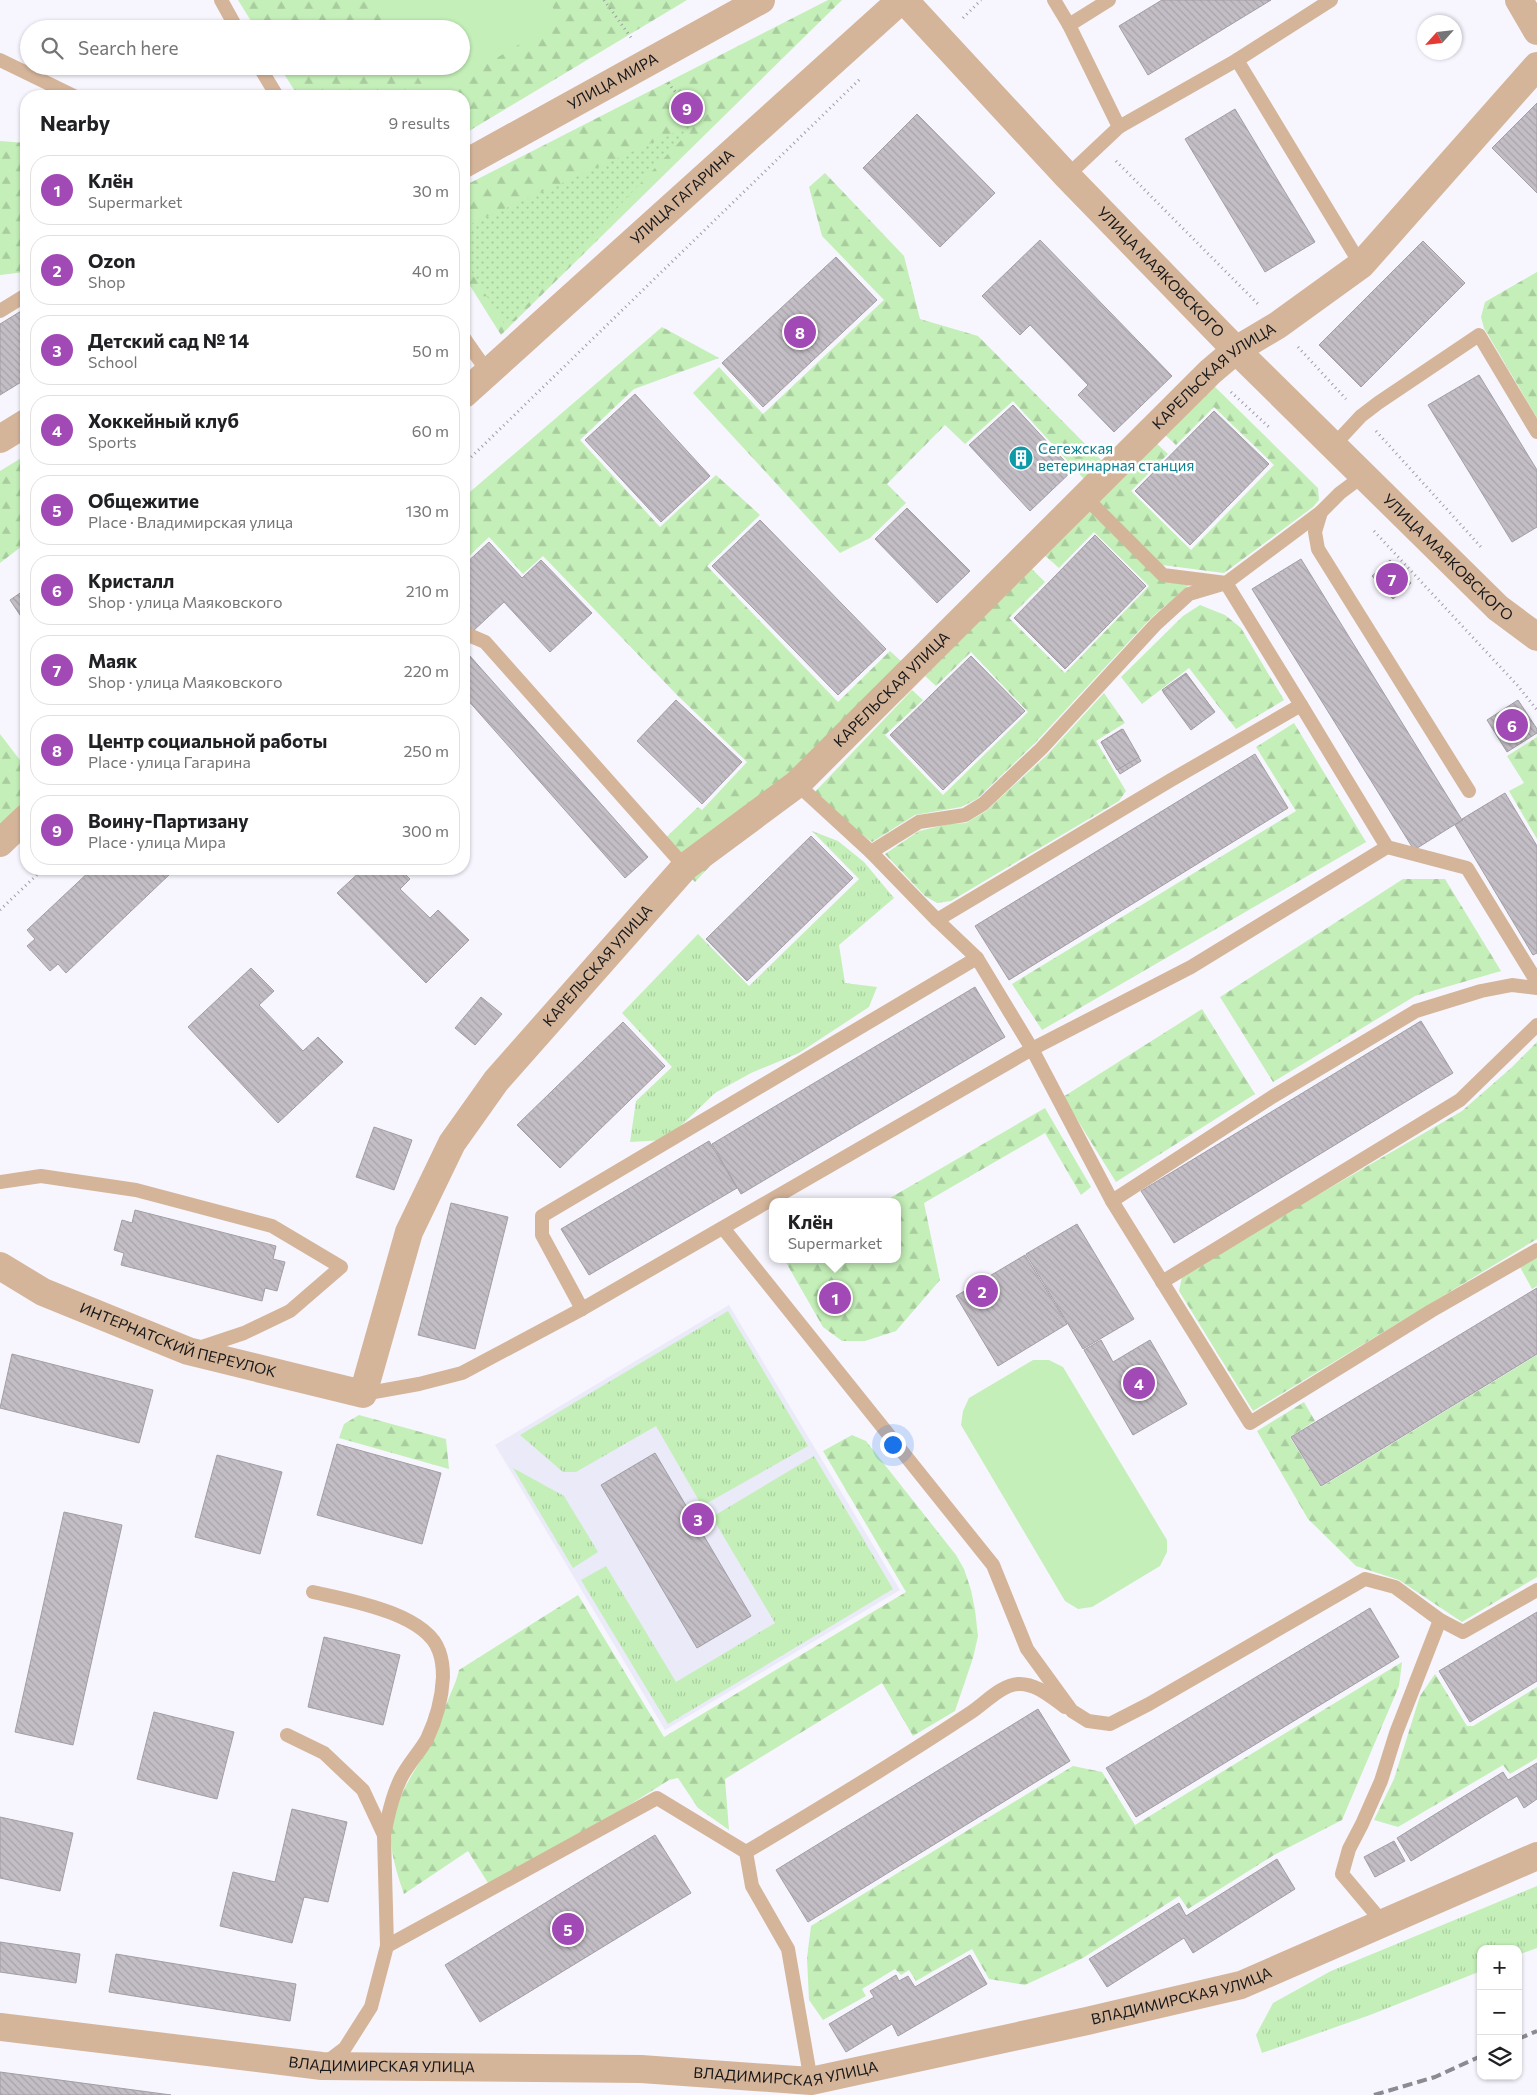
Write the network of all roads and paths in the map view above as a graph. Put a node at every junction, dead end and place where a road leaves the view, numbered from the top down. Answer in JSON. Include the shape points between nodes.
{"nodes":[{"id":1,"x":221,"y":0,"type":"edge"},
{"id":2,"x":604,"y":0,"type":"edge"},
{"id":3,"x":761,"y":0,"type":"edge"},
{"id":4,"x":902,"y":0,"type":"edge"},
{"id":5,"x":981,"y":0,"type":"edge"},
{"id":6,"x":1054,"y":0,"type":"edge"},
{"id":7,"x":1109,"y":0,"type":"edge"},
{"id":8,"x":1331,"y":0,"type":"edge"},
{"id":9,"x":1519,"y":0,"type":"edge"},
{"id":10,"x":964,"y":18,"type":"dead end"},
{"id":11,"x":232,"y":20,"type":"edge"},
{"id":12,"x":1069,"y":24,"type":"junction"},
{"id":13,"x":1537,"y":31,"type":"edge"},
{"id":14,"x":636,"y":43,"type":"dead end"},
{"id":15,"x":0,"y":60,"type":"edge"},
{"id":16,"x":1237,"y":60,"type":"junction"},
{"id":17,"x":1537,"y":66,"type":"edge"},
{"id":18,"x":20,"y":70,"type":"edge"},
{"id":19,"x":866,"y":74,"type":"dead end"},
{"id":20,"x":31,"y":75,"type":"edge"},
{"id":21,"x":264,"y":75,"type":"edge"},
{"id":22,"x":62,"y":90,"type":"edge"},
{"id":23,"x":272,"y":90,"type":"edge"},
{"id":24,"x":673,"y":105,"type":"joint"},
{"id":25,"x":1119,"y":127,"type":"junction"},
{"id":26,"x":1100,"y":145,"type":"junction"},
{"id":27,"x":470,"y":161,"type":"edge"},
{"id":28,"x":1067,"y":176,"type":"junction"},
{"id":29,"x":1361,"y":265,"type":"junction"},
{"id":30,"x":20,"y":299,"type":"edge"},
{"id":31,"x":0,"y":311,"type":"edge"},
{"id":32,"x":1278,"y":325,"type":"junction"},
{"id":33,"x":470,"y":347,"type":"edge"},
{"id":34,"x":1236,"y":350,"type":"junction"},
{"id":35,"x":487,"y":372,"type":"junction"},
{"id":36,"x":1210,"y":372,"type":"junction"},
{"id":37,"x":470,"y":388,"type":"edge"},
{"id":38,"x":1362,"y":416,"type":"junction"},
{"id":39,"x":20,"y":427,"type":"edge"},
{"id":40,"x":1537,"y":432,"type":"edge"},
{"id":41,"x":1275,"y":433,"type":"dead end"},
{"id":42,"x":0,"y":439,"type":"edge"},
{"id":43,"x":1333,"y":446,"type":"junction"},
{"id":44,"x":470,"y":458,"type":"edge"},
{"id":45,"x":1364,"y":475,"type":"junction"},
{"id":46,"x":1086,"y":498,"type":"junction"},
{"id":47,"x":1321,"y":512,"type":"junction"},
{"id":48,"x":1373,"y":529,"type":"dead end"},
{"id":49,"x":1482,"y":548,"type":"dead end"},
{"id":50,"x":1226,"y":583,"type":"junction"},
{"id":51,"x":470,"y":636,"type":"edge"},
{"id":52,"x":1537,"y":637,"type":"edge"},
{"id":53,"x":1301,"y":705,"type":"junction"},
{"id":54,"x":1537,"y":710,"type":"edge"},
{"id":55,"x":797,"y":784,"type":"junction"},
{"id":56,"x":1469,"y":791,"type":"dead end"},
{"id":57,"x":20,"y":824,"type":"edge"},
{"id":58,"x":0,"y":843,"type":"edge"},
{"id":59,"x":1387,"y":847,"type":"junction"},
{"id":60,"x":870,"y":852,"type":"junction"},
{"id":61,"x":685,"y":867,"type":"junction"},
{"id":62,"x":37,"y":875,"type":"edge"},
{"id":63,"x":0,"y":910,"type":"edge"},
{"id":64,"x":937,"y":920,"type":"junction"},
{"id":65,"x":977,"y":958,"type":"junction"},
{"id":66,"x":1537,"y":982,"type":"edge"},
{"id":67,"x":1537,"y":988,"type":"edge"},
{"id":68,"x":1537,"y":1025,"type":"edge"},
{"id":69,"x":1032,"y":1049,"type":"junction"},
{"id":70,"x":0,"y":1182,"type":"edge"},
{"id":71,"x":775,"y":1198,"type":"edge"},
{"id":72,"x":769,"y":1201,"type":"edge"},
{"id":73,"x":1112,"y":1201,"type":"junction"},
{"id":74,"x":723,"y":1228,"type":"junction"},
{"id":75,"x":1537,"y":1250,"type":"edge"},
{"id":76,"x":0,"y":1266,"type":"edge"},
{"id":77,"x":1162,"y":1282,"type":"junction"},
{"id":78,"x":582,"y":1309,"type":"junction"},
{"id":79,"x":188,"y":1351,"type":"junction"},
{"id":80,"x":363,"y":1394,"type":"junction"},
{"id":81,"x":1537,"y":1590,"type":"edge"},
{"id":82,"x":313,"y":1592,"type":"dead end"},
{"id":83,"x":1440,"y":1620,"type":"junction"},
{"id":84,"x":1072,"y":1711,"type":"junction"},
{"id":85,"x":287,"y":1735,"type":"dead end"},
{"id":86,"x":384,"y":1835,"type":"junction"},
{"id":87,"x":746,"y":1852,"type":"junction"},
{"id":88,"x":1537,"y":1856,"type":"edge"},
{"id":89,"x":1384,"y":1924,"type":"junction"},
{"id":90,"x":387,"y":1946,"type":"junction"},
{"id":91,"x":0,"y":2027,"type":"edge"},
{"id":92,"x":322,"y":2066,"type":"junction"},
{"id":93,"x":811,"y":2081,"type":"junction"}],
"edges":[{"from":1,"to":11,"type":"lane"},
{"from":2,"to":14,"type":"path"},
{"from":3,"to":27,"type":"street","name":"УЛИЦА МИРА"},
{"from":4,"to":28,"type":"street","name":"УЛИЦА МАЯКОВСКОГО"},
{"from":4,"to":35,"type":"street","name":"УЛИЦА ГАГАРИНА"},
{"from":5,"to":10,"type":"path"},
{"from":6,"to":12,"type":"lane"},
{"from":7,"to":12,"type":"lane"},
{"from":8,"to":16,"type":"lane"},
{"from":9,"to":13,"type":"street"},
{"from":12,"to":25,"type":"lane"},
{"from":15,"to":18,"type":"lane"},
{"from":16,"to":25,"type":"lane"},
{"from":16,"to":29,"type":"lane"},
{"from":17,"to":29,"type":"street","name":"КАРЕЛЬСКАЯ УЛИЦА"},
{"from":19,"to":44,"type":"path"},
{"from":20,"to":22,"type":"lane"},
{"from":21,"to":23,"type":"lane"},
{"from":24,"to":24,"type":"path","via":[[688,93],[702,109],[687,121]]},
{"from":25,"to":26,"type":"lane"},
{"from":26,"to":28,"type":"lane"},
{"from":26,"to":32,"type":"path"},
{"from":28,"to":34,"type":"street","name":"УЛИЦА МАЯКОВСКОГО"},
{"from":29,"to":32,"type":"street","name":"КАРЕЛЬСКАЯ УЛИЦА"},
{"from":30,"to":31,"type":"lane"},
{"from":32,"to":34,"type":"street","name":"КАРЕЛЬСКАЯ УЛИЦА"},
{"from":32,"to":38,"type":"path"},
{"from":33,"to":35,"type":"lane"},
{"from":34,"to":36,"type":"street","name":"КАРЕЛЬСКАЯ УЛИЦА"},
{"from":34,"to":43,"type":"street","name":"УЛИЦА МАЯКОВСКОГО"},
{"from":35,"to":37,"type":"street","name":"УЛИЦА ГАГАРИНА"},
{"from":36,"to":41,"type":"path"},
{"from":36,"to":46,"type":"street","name":"КАРЕЛЬСКАЯ УЛИЦА"},
{"from":38,"to":40,"type":"lane","via":[[1479,335]]},
{"from":38,"to":43,"type":"lane"},
{"from":38,"to":49,"type":"path"},
{"from":39,"to":42,"type":"street"},
{"from":43,"to":45,"type":"street","name":"УЛИЦА МАЯКОВСКОГО"},
{"from":45,"to":47,"type":"lane"},
{"from":45,"to":52,"type":"street","name":"УЛИЦА МАЯКОВСКОГО","via":[[1498,608]]},
{"from":46,"to":50,"type":"lane","via":[[1163,575]]},
{"from":46,"to":55,"type":"street","name":"КАРЕЛЬСКАЯ УЛИЦА"},
{"from":47,"to":50,"type":"lane"},
{"from":47,"to":56,"type":"lane","via":[[1315,532],[1318,549]]},
{"from":48,"to":54,"type":"path"},
{"from":50,"to":53,"type":"lane"},
{"from":50,"to":60,"type":"lane","via":[[1189,594],[1156,624],[1041,749],[983,804],[965,815],[919,822]]},
{"from":51,"to":61,"type":"lane","via":[[485,642]]},
{"from":53,"to":59,"type":"lane"},
{"from":53,"to":64,"type":"lane"},
{"from":55,"to":60,"type":"lane"},
{"from":55,"to":61,"type":"street","name":"КАРЕЛЬСКАЯ УЛИЦА"},
{"from":57,"to":58,"type":"street"},
{"from":59,"to":66,"type":"lane","via":[[1467,868]]},
{"from":59,"to":69,"type":"lane","via":[[1192,967]]},
{"from":60,"to":64,"type":"lane"},
{"from":61,"to":80,"type":"street","name":"КАРЕЛЬСКАЯ УЛИЦА","via":[[496,1081],[452,1143],[410,1232]]},
{"from":62,"to":63,"type":"path"},
{"from":64,"to":65,"type":"lane"},
{"from":65,"to":69,"type":"lane"},
{"from":65,"to":78,"type":"lane","via":[[542,1216],[542,1235]]},
{"from":67,"to":73,"type":"lane","via":[[1512,985],[1416,1011],[1272,1097]]},
{"from":68,"to":77,"type":"lane","via":[[1460,1100]]},
{"from":69,"to":71,"type":"lane"},
{"from":69,"to":73,"type":"lane"},
{"from":70,"to":79,"type":"lane","via":[[41,1176],[136,1190],[272,1226],[341,1267],[290,1311],[244,1333]]},
{"from":72,"to":74,"type":"lane"},
{"from":73,"to":77,"type":"lane"},
{"from":74,"to":78,"type":"lane"},
{"from":74,"to":84,"type":"lane","via":[[993,1565],[1028,1649]]},
{"from":75,"to":77,"type":"lane","via":[[1431,1311],[1250,1424]]},
{"from":76,"to":79,"type":"street","name":"ИНТЕРНАТСКИЙ ПЕРЕУЛОК","via":[[43,1292]]},
{"from":78,"to":80,"type":"lane","via":[[462,1373]]},
{"from":79,"to":80,"type":"street","name":"ИНТЕРНАТСКИЙ ПЕРЕУЛОК"},
{"from":81,"to":83,"type":"lane","via":[[1463,1632]]},
{"from":82,"to":86,"type":"lane","via":[[408,1619],[424,1630],[439,1650],[442,1692],[435,1718],[426,1740],[400,1780]]},
{"from":83,"to":84,"type":"lane","via":[[1395,1587],[1366,1579],[1110,1724],[1088,1722]]},
{"from":83,"to":89,"type":"lane","via":[[1381,1781],[1349,1849],[1342,1874]]},
{"from":84,"to":87,"type":"lane","via":[[1032,1684],[1004,1688],[877,1774]]},
{"from":85,"to":86,"type":"lane","via":[[324,1753],[363,1790]]},
{"from":86,"to":90,"type":"lane"},
{"from":87,"to":90,"type":"lane","via":[[657,1798]]},
{"from":87,"to":93,"type":"lane","via":[[752,1886],[788,1949]]},
{"from":88,"to":89,"type":"street","name":"ВЛАДИМИРСКАЯ УЛИЦА"},
{"from":89,"to":93,"type":"street","name":"ВЛАДИМИРСКАЯ УЛИЦА","via":[[1241,1985],[1087,2022]]},
{"from":90,"to":92,"type":"lane","via":[[371,2007],[345,2048]]},
{"from":91,"to":92,"type":"street","name":"ВЛАДИМИРСКАЯ УЛИЦА"},
{"from":92,"to":93,"type":"street","name":"ВЛАДИМИРСКАЯ УЛИЦА","via":[[641,2069]]}]}
